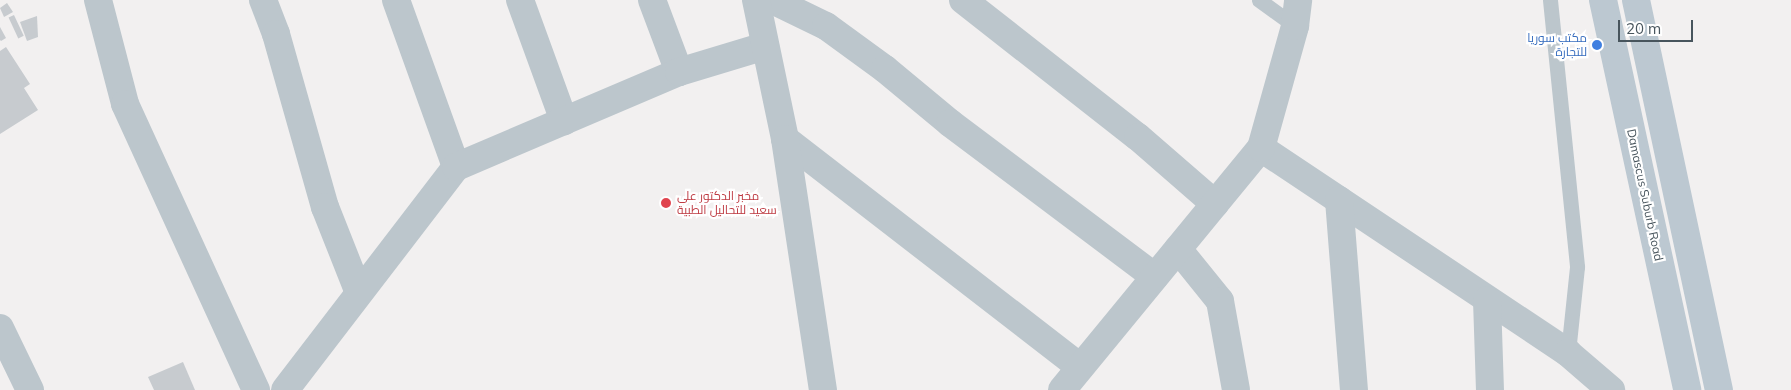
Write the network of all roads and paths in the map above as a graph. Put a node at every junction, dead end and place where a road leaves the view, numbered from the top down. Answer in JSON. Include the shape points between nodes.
{"nodes":[{"id":1,"x":98,"y":0,"type":"edge"},
{"id":2,"x":263,"y":0,"type":"edge"},
{"id":3,"x":396,"y":0,"type":"edge"},
{"id":4,"x":520,"y":0,"type":"edge"},
{"id":5,"x":652,"y":0,"type":"edge"},
{"id":6,"x":756,"y":0,"type":"edge"},
{"id":7,"x":772,"y":0,"type":"edge"},
{"id":8,"x":963,"y":0,"type":"edge"},
{"id":9,"x":1259,"y":0,"type":"edge"},
{"id":10,"x":1550,"y":0,"type":"edge"},
{"id":11,"x":1602,"y":0,"type":"edge"},
{"id":12,"x":1636,"y":0,"type":"edge"},
{"id":13,"x":1297,"y":13,"type":"edge"},
{"id":14,"x":765,"y":46,"type":"junction"},
{"id":15,"x":679,"y":72,"type":"junction"},
{"id":16,"x":564,"y":121,"type":"junction"},
{"id":17,"x":785,"y":139,"type":"junction"},
{"id":18,"x":1262,"y":148,"type":"junction"},
{"id":19,"x":456,"y":168,"type":"junction"},
{"id":20,"x":1339,"y":200,"type":"junction"},
{"id":21,"x":1215,"y":204,"type":"junction"},
{"id":22,"x":1178,"y":248,"type":"junction"},
{"id":23,"x":1155,"y":277,"type":"junction"},
{"id":24,"x":359,"y":293,"type":"junction"},
{"id":25,"x":1487,"y":300,"type":"junction"},
{"id":26,"x":0,"y":328,"type":"edge"},
{"id":27,"x":1568,"y":353,"type":"junction"},
{"id":28,"x":1080,"y":367,"type":"junction"},
{"id":29,"x":30,"y":390,"type":"edge"},
{"id":30,"x":256,"y":390,"type":"edge"},
{"id":31,"x":285,"y":390,"type":"edge"},
{"id":32,"x":823,"y":390,"type":"edge"},
{"id":33,"x":1062,"y":390,"type":"edge"},
{"id":34,"x":1236,"y":390,"type":"edge"},
{"id":35,"x":1354,"y":390,"type":"edge"},
{"id":36,"x":1490,"y":390,"type":"edge"},
{"id":37,"x":1611,"y":390,"type":"edge"},
{"id":38,"x":1687,"y":390,"type":"edge"},
{"id":39,"x":1719,"y":390,"type":"edge"}],
"edges":[{"from":1,"to":30,"type":"street","via":[[125,104]]},
{"from":2,"to":24,"type":"street","via":[[276,34],[325,207]]},
{"from":3,"to":19,"type":"street"},
{"from":4,"to":16,"type":"street"},
{"from":5,"to":15,"type":"street"},
{"from":6,"to":14,"type":"street"},
{"from":7,"to":23,"type":"street","via":[[826,26],[886,69],[950,123]]},
{"from":8,"to":21,"type":"street","via":[[1138,137]]},
{"from":9,"to":13,"type":"lane"},
{"from":10,"to":27,"type":"lane","via":[[1577,267]]},
{"from":11,"to":38,"type":"main road","name":"Damascus Suburb Road"},
{"from":12,"to":39,"type":"main road"},
{"from":13,"to":18,"type":"street"},
{"from":14,"to":15,"type":"street"},
{"from":14,"to":17,"type":"street"},
{"from":15,"to":16,"type":"street"},
{"from":16,"to":19,"type":"street"},
{"from":17,"to":28,"type":"street"},
{"from":17,"to":32,"type":"street"},
{"from":18,"to":20,"type":"street"},
{"from":18,"to":21,"type":"street"},
{"from":19,"to":24,"type":"street"},
{"from":20,"to":25,"type":"street"},
{"from":20,"to":35,"type":"street"},
{"from":21,"to":22,"type":"street"},
{"from":22,"to":23,"type":"street"},
{"from":22,"to":34,"type":"street","via":[[1220,301]]},
{"from":23,"to":28,"type":"street"},
{"from":24,"to":31,"type":"street"},
{"from":25,"to":27,"type":"street"},
{"from":25,"to":36,"type":"street"},
{"from":26,"to":29,"type":"street"},
{"from":27,"to":37,"type":"street"},
{"from":28,"to":33,"type":"street"}]}
